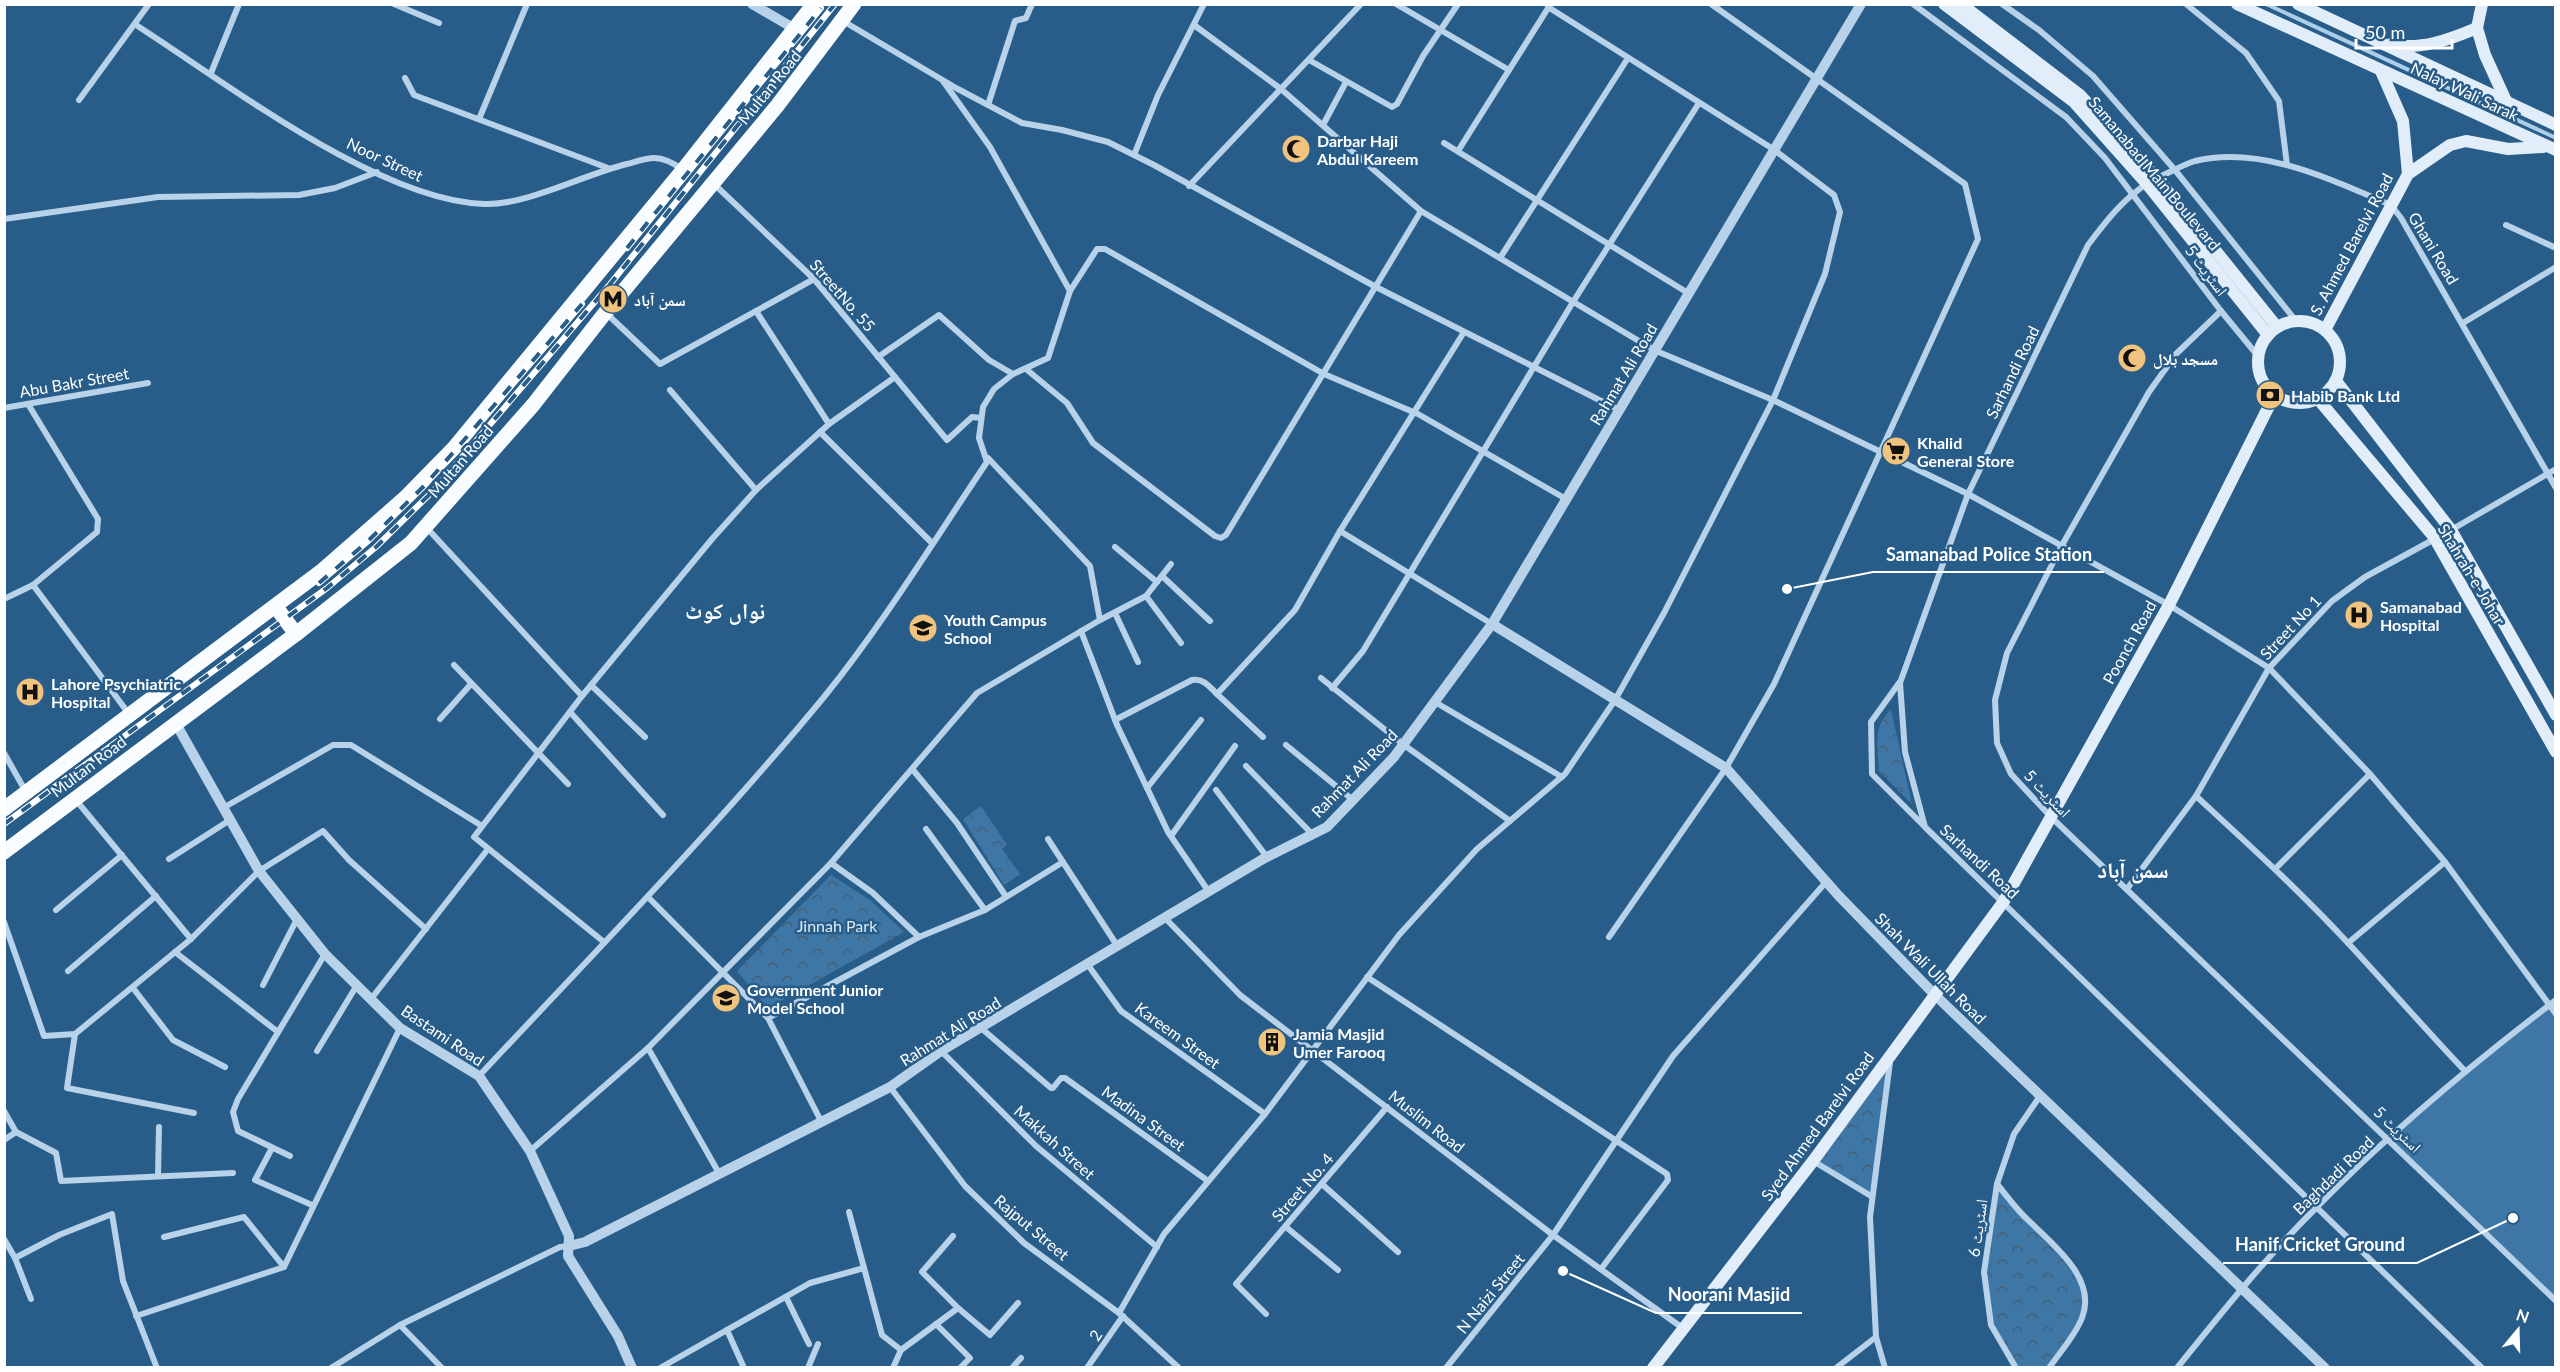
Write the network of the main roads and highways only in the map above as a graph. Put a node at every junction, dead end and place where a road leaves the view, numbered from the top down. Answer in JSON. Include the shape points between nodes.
{"nodes":[{"id":1,"x":813,"y":4,"type":"edge"},
{"id":2,"x":854,"y":4,"type":"edge"},
{"id":3,"x":1944,"y":4,"type":"edge"},
{"id":4,"x":1961,"y":4,"type":"edge"},
{"id":5,"x":2237,"y":4,"type":"edge"},
{"id":6,"x":2298,"y":4,"type":"edge"},
{"id":7,"x":2482,"y":4,"type":"edge"},
{"id":8,"x":2477,"y":28,"type":"junction"},
{"id":9,"x":2376,"y":40,"type":"junction"},
{"id":10,"x":2381,"y":70,"type":"junction"},
{"id":11,"x":2507,"y":103,"type":"junction"},
{"id":12,"x":2556,"y":125,"type":"edge"},
{"id":13,"x":2552,"y":149,"type":"edge"},
{"id":14,"x":2408,"y":174,"type":"junction"},
{"id":15,"x":2152,"y":181,"type":"junction"},
{"id":16,"x":2325,"y":330,"type":"junction"},
{"id":17,"x":2272,"y":331,"type":"junction"},
{"id":18,"x":2336,"y":381,"type":"junction"},
{"id":19,"x":2274,"y":396,"type":"junction"},
{"id":20,"x":2318,"y":399,"type":"junction"},
{"id":21,"x":276,"y":607,"type":"junction"},
{"id":22,"x":296,"y":634,"type":"junction"},
{"id":23,"x":2556,"y":715,"type":"edge"},
{"id":24,"x":2556,"y":752,"type":"edge"},
{"id":25,"x":4,"y":808,"type":"edge"},
{"id":26,"x":4,"y":852,"type":"edge"},
{"id":27,"x":2004,"y":902,"type":"joint"},
{"id":28,"x":1653,"y":1368,"type":"edge"}],
"edges":[{"from":1,"to":21,"type":"main road","name":"Multan Road","via":[[683,170],[454,448],[361,538]]},
{"from":2,"to":22,"type":"main road","name":"Multan Road","via":[[777,106],[533,405],[426,527],[389,562]]},
{"from":3,"to":15,"type":"main road","name":"Samanabad Main Boulevard","via":[[2074,102]]},
{"from":4,"to":15,"type":"main road","name":"Samanabad Main Boulevard","via":[[2080,95]]},
{"from":5,"to":10,"type":"main road","name":"Nalay Wali Sarak"},
{"from":6,"to":9,"type":"main road","name":"Nalay Wali Sarak"},
{"from":7,"to":8,"type":"main road"},
{"from":8,"to":9,"type":"main road","via":[[2427,44],[2400,46]]},
{"from":8,"to":11,"type":"main road"},
{"from":9,"to":11,"type":"main road","name":"Nalay Wali Sarak"},
{"from":10,"to":13,"type":"main road","name":"Nalay Wali Sarak"},
{"from":10,"to":14,"type":"main road","name":"S. Ahmed Barelvi Road","via":[[2403,121]]},
{"from":11,"to":12,"type":"main road","name":"Nalay Wali Sarak"},
{"from":13,"to":14,"type":"main road","name":"S. Ahmed Barelvi Road","via":[[2508,149],[2466,141],[2450,145]]},
{"from":14,"to":16,"type":"main road","name":"S. Ahmed Barelvi Road"},
{"from":15,"to":17,"type":"main road","name":"Samanabad Main Boulevard"},
{"from":16,"to":17,"type":"main road","via":[[2296,321]]},
{"from":16,"to":18,"type":"main road","via":[[2339,354]]},
{"from":17,"to":19,"type":"main road","via":[[2258,356],[2261,378]]},
{"from":18,"to":20,"type":"main road"},
{"from":18,"to":23,"type":"main road","name":"Shahrah-e-Johar","via":[[2451,530]]},
{"from":19,"to":20,"type":"main road","via":[[2295,403]]},
{"from":19,"to":27,"type":"main road","name":"Poonch Road","via":[[2169,605]]},
{"from":20,"to":24,"type":"main road","name":"Shahrah-e-Johar","via":[[2434,537]]},
{"from":21,"to":22,"type":"main road"},
{"from":21,"to":25,"type":"main road","name":"Multan Road"},
{"from":22,"to":26,"type":"main road","name":"Multan Road"},
{"from":27,"to":28,"type":"main road","name":"Syed Ahmed Barelvi Road","via":[[1813,1161]]}]}
